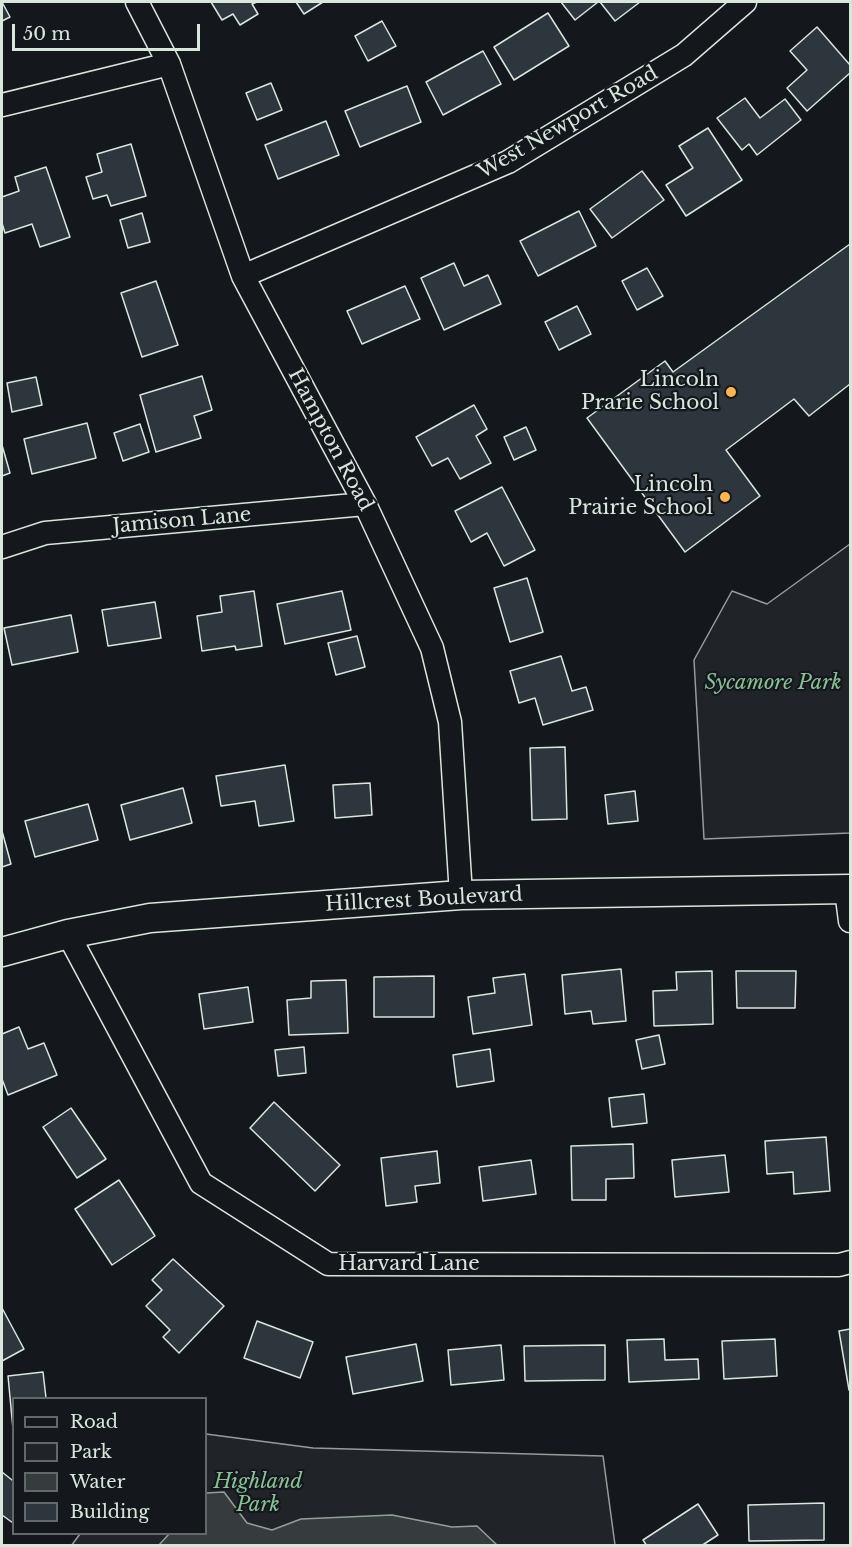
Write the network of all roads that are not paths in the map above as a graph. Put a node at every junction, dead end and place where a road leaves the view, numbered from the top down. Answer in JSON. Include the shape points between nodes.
{"nodes":[{"id":1,"x":137,"y":2,"type":"edge"},
{"id":2,"x":745,"y":2,"type":"edge"},
{"id":3,"x":169,"y":64,"type":"junction"},
{"id":4,"x":2,"y":105,"type":"edge"},
{"id":5,"x":243,"y":276,"type":"junction"},
{"id":6,"x":365,"y":504,"type":"junction"},
{"id":7,"x":2,"y":547,"type":"edge"},
{"id":8,"x":848,"y":890,"type":"edge"},
{"id":9,"x":461,"y":895,"type":"junction"},
{"id":10,"x":850,"y":921,"type":"edge"},
{"id":11,"x":69,"y":934,"type":"junction"},
{"id":12,"x":2,"y":952,"type":"edge"},
{"id":13,"x":850,"y":1262,"type":"edge"}],
"edges":[{"from":1,"to":3,"type":"street","name":"Hampton Road"},
{"from":2,"to":5,"type":"street","name":"West Newport Road","via":[[684,55],[508,162]]},
{"from":3,"to":4,"type":"street"},
{"from":3,"to":5,"type":"street","name":"Hampton Road"},
{"from":5,"to":6,"type":"street","name":"Hampton Road"},
{"from":6,"to":7,"type":"street","name":"Jamison Lane","via":[[45,533]]},
{"from":6,"to":9,"type":"street","name":"Hampton Road","via":[[432,648],[450,722]]},
{"from":8,"to":9,"type":"street","name":"Hillcrest Boulevard"},
{"from":8,"to":10,"type":"street"},
{"from":9,"to":11,"type":"street","name":"Hillcrest Boulevard","via":[[150,918]]},
{"from":11,"to":12,"type":"street","name":"Hillcrest Boulevard"},
{"from":11,"to":13,"type":"street","name":"Harvard Lane","via":[[201,1183],[328,1264]]}]}
